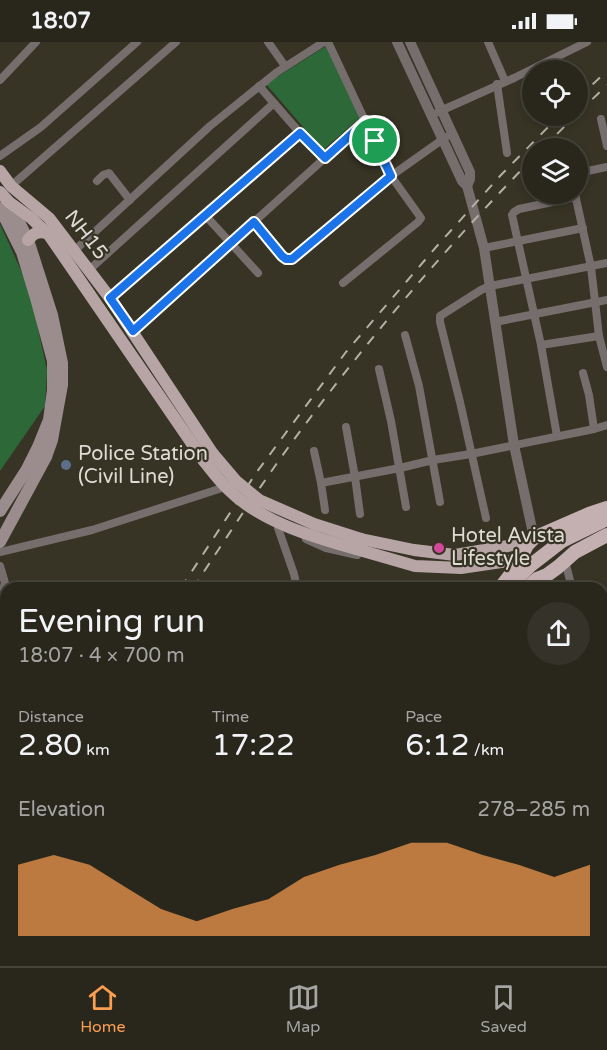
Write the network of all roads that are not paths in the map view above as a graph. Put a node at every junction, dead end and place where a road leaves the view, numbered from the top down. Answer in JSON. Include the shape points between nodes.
{"nodes":[{"id":1,"x":36,"y":42,"type":"edge"},
{"id":2,"x":137,"y":42,"type":"edge"},
{"id":3,"x":176,"y":42,"type":"edge"},
{"id":4,"x":268,"y":42,"type":"edge"},
{"id":5,"x":326,"y":42,"type":"edge"},
{"id":6,"x":397,"y":42,"type":"edge"},
{"id":7,"x":410,"y":42,"type":"edge"},
{"id":8,"x":488,"y":42,"type":"edge"},
{"id":9,"x":586,"y":42,"type":"edge"},
{"id":10,"x":285,"y":66,"type":"junction"},
{"id":11,"x":0,"y":80,"type":"edge"},
{"id":12,"x":501,"y":83,"type":"junction"},
{"id":13,"x":259,"y":86,"type":"junction"},
{"id":14,"x":274,"y":103,"type":"junction"},
{"id":15,"x":437,"y":112,"type":"junction"},
{"id":16,"x":601,"y":119,"type":"dead end"},
{"id":17,"x":366,"y":121,"type":"junction"},
{"id":18,"x":300,"y":133,"type":"junction"},
{"id":19,"x":447,"y":136,"type":"junction"},
{"id":20,"x":606,"y":140,"type":"edge"},
{"id":21,"x":507,"y":153,"type":"dead end"},
{"id":22,"x":0,"y":156,"type":"edge"},
{"id":23,"x":325,"y":158,"type":"junction"},
{"id":24,"x":607,"y":167,"type":"edge"},
{"id":25,"x":0,"y":171,"type":"edge"},
{"id":26,"x":588,"y":172,"type":"edge"},
{"id":27,"x":391,"y":176,"type":"junction"},
{"id":28,"x":97,"y":181,"type":"dead end"},
{"id":29,"x":6,"y":189,"type":"edge"},
{"id":30,"x":130,"y":200,"type":"junction"},
{"id":31,"x":543,"y":204,"type":"edge"},
{"id":32,"x":578,"y":204,"type":"edge"},
{"id":33,"x":5,"y":205,"type":"edge"},
{"id":34,"x":205,"y":215,"type":"junction"},
{"id":35,"x":254,"y":222,"type":"junction"},
{"id":36,"x":583,"y":228,"type":"junction"},
{"id":37,"x":47,"y":233,"type":"junction"},
{"id":38,"x":28,"y":240,"type":"junction"},
{"id":39,"x":518,"y":240,"type":"junction"},
{"id":40,"x":230,"y":243,"type":"junction"},
{"id":41,"x":484,"y":248,"type":"junction"},
{"id":42,"x":74,"y":250,"type":"junction"},
{"id":43,"x":607,"y":263,"type":"edge"},
{"id":44,"x":591,"y":267,"type":"junction"},
{"id":45,"x":89,"y":270,"type":"junction"},
{"id":46,"x":258,"y":273,"type":"dead end"},
{"id":47,"x":526,"y":278,"type":"junction"},
{"id":48,"x":343,"y":283,"type":"dead end"},
{"id":49,"x":490,"y":286,"type":"junction"},
{"id":50,"x":110,"y":298,"type":"junction"},
{"id":51,"x":607,"y":300,"type":"edge"},
{"id":52,"x":594,"y":302,"type":"junction"},
{"id":53,"x":533,"y":315,"type":"junction"},
{"id":54,"x":495,"y":322,"type":"junction"},
{"id":55,"x":135,"y":334,"type":"junction"},
{"id":56,"x":405,"y":334,"type":"dead end"},
{"id":57,"x":599,"y":336,"type":"junction"},
{"id":58,"x":541,"y":345,"type":"junction"},
{"id":59,"x":607,"y":367,"type":"edge"},
{"id":60,"x":379,"y":369,"type":"dead end"},
{"id":61,"x":583,"y":373,"type":"dead end"},
{"id":62,"x":607,"y":425,"type":"edge"},
{"id":63,"x":346,"y":427,"type":"dead end"},
{"id":64,"x":594,"y":429,"type":"junction"},
{"id":65,"x":557,"y":436,"type":"junction"},
{"id":66,"x":514,"y":445,"type":"junction"},
{"id":67,"x":314,"y":451,"type":"dead end"},
{"id":68,"x":471,"y":454,"type":"junction"},
{"id":69,"x":433,"y":460,"type":"junction"},
{"id":70,"x":400,"y":468,"type":"junction"},
{"id":71,"x":355,"y":477,"type":"junction"},
{"id":72,"x":321,"y":483,"type":"junction"},
{"id":73,"x":219,"y":489,"type":"dead end"},
{"id":74,"x":440,"y":502,"type":"dead end"},
{"id":75,"x":406,"y":507,"type":"dead end"},
{"id":76,"x":607,"y":508,"type":"edge"},
{"id":77,"x":325,"y":510,"type":"dead end"},
{"id":78,"x":0,"y":511,"type":"edge"},
{"id":79,"x":360,"y":514,"type":"dead end"},
{"id":80,"x":486,"y":519,"type":"dead end"},
{"id":81,"x":607,"y":519,"type":"edge"},
{"id":82,"x":560,"y":527,"type":"junction"},
{"id":83,"x":607,"y":527,"type":"edge"},
{"id":84,"x":607,"y":535,"type":"edge"},
{"id":85,"x":534,"y":538,"type":"junction"},
{"id":86,"x":0,"y":542,"type":"edge"},
{"id":87,"x":359,"y":544,"type":"junction"},
{"id":88,"x":0,"y":552,"type":"edge"},
{"id":89,"x":570,"y":556,"type":"junction"},
{"id":90,"x":521,"y":563,"type":"junction"},
{"id":91,"x":482,"y":565,"type":"junction"},
{"id":92,"x":0,"y":566,"type":"edge"},
{"id":93,"x":5,"y":582,"type":"edge"},
{"id":94,"x":296,"y":582,"type":"edge"},
{"id":95,"x":505,"y":582,"type":"edge"},
{"id":96,"x":513,"y":582,"type":"edge"},
{"id":97,"x":522,"y":582,"type":"edge"},
{"id":98,"x":531,"y":582,"type":"edge"},
{"id":99,"x":535,"y":582,"type":"edge"},
{"id":100,"x":572,"y":582,"type":"edge"}],
"edges":[{"from":1,"to":11,"type":"street"},
{"from":2,"to":22,"type":"street","via":[[41,127]]},
{"from":3,"to":29,"type":"street"},
{"from":4,"to":10,"type":"street"},
{"from":5,"to":10,"type":"street"},
{"from":5,"to":17,"type":"street"},
{"from":6,"to":15,"type":"street"},
{"from":7,"to":15,"type":"street"},
{"from":8,"to":12,"type":"street"},
{"from":9,"to":12,"type":"street"},
{"from":10,"to":13,"type":"street"},
{"from":12,"to":15,"type":"street"},
{"from":12,"to":21,"type":"street"},
{"from":13,"to":14,"type":"street"},
{"from":13,"to":30,"type":"street"},
{"from":14,"to":18,"type":"street"},
{"from":14,"to":45,"type":"street"},
{"from":15,"to":19,"type":"street"},
{"from":16,"to":20,"type":"street"},
{"from":17,"to":23,"type":"street"},
{"from":17,"to":27,"type":"street"},
{"from":18,"to":23,"type":"street"},
{"from":18,"to":34,"type":"street"},
{"from":19,"to":27,"type":"street"},
{"from":19,"to":41,"type":"street","via":[[462,182],[467,186]]},
{"from":23,"to":35,"type":"street"},
{"from":24,"to":26,"type":"street"},
{"from":25,"to":29,"type":"main road","name":"NH15"},
{"from":27,"to":35,"type":"street","via":[[292,259],[282,256]]},
{"from":27,"to":48,"type":"street","via":[[421,219]]},
{"from":28,"to":30,"type":"street","via":[[109,173]]},
{"from":29,"to":33,"type":"main road","name":"NH15"},
{"from":29,"to":42,"type":"main road","name":"NH15","via":[[49,218]]},
{"from":30,"to":42,"type":"street"},
{"from":31,"to":39,"type":"street","via":[[514,212]]},
{"from":32,"to":36,"type":"street"},
{"from":33,"to":37,"type":"main road","name":"NH15","via":[[31,218]]},
{"from":33,"to":38,"type":"main road"},
{"from":33,"to":78,"type":"main road","via":[[53,361],[53,390],[49,420],[38,447]]},
{"from":34,"to":40,"type":"street"},
{"from":34,"to":50,"type":"street"},
{"from":35,"to":40,"type":"street"},
{"from":36,"to":39,"type":"street"},
{"from":36,"to":44,"type":"street"},
{"from":37,"to":38,"type":"main road","via":[[34,233]]},
{"from":37,"to":87,"type":"main road","name":"NH15","bridge":true,"via":[[228,490],[253,510],[309,536]]},
{"from":38,"to":86,"type":"main road","via":[[51,315],[62,363],[62,385],[46,457]]},
{"from":39,"to":41,"type":"street"},
{"from":39,"to":47,"type":"street"},
{"from":40,"to":46,"type":"street"},
{"from":40,"to":55,"type":"street"},
{"from":41,"to":49,"type":"street"},
{"from":42,"to":45,"type":"main road","name":"NH15"},
{"from":43,"to":44,"type":"street"},
{"from":44,"to":47,"type":"street"},
{"from":44,"to":52,"type":"street"},
{"from":45,"to":50,"type":"main road","name":"NH15"},
{"from":47,"to":49,"type":"street"},
{"from":47,"to":53,"type":"street"},
{"from":49,"to":54,"type":"street"},
{"from":49,"to":68,"type":"street","via":[[442,314],[440,319]]},
{"from":50,"to":55,"type":"main road","name":"NH15"},
{"from":51,"to":52,"type":"street"},
{"from":52,"to":53,"type":"street"},
{"from":52,"to":57,"type":"street"},
{"from":53,"to":54,"type":"street"},
{"from":53,"to":58,"type":"street"},
{"from":54,"to":66,"type":"street"},
{"from":55,"to":87,"type":"main road","name":"NH15","bridge":true,"via":[[213,454],[236,481],[259,500]]},
{"from":56,"to":69,"type":"street"},
{"from":57,"to":58,"type":"street"},
{"from":57,"to":59,"type":"street"},
{"from":58,"to":65,"type":"street"},
{"from":60,"to":70,"type":"street"},
{"from":61,"to":64,"type":"street"},
{"from":62,"to":64,"type":"street"},
{"from":63,"to":71,"type":"street"},
{"from":64,"to":65,"type":"street"},
{"from":65,"to":66,"type":"street"},
{"from":66,"to":68,"type":"street"},
{"from":66,"to":85,"type":"street"},
{"from":67,"to":72,"type":"street"},
{"from":68,"to":69,"type":"street"},
{"from":68,"to":80,"type":"street"},
{"from":69,"to":70,"type":"street"},
{"from":69,"to":74,"type":"street"},
{"from":70,"to":71,"type":"street"},
{"from":70,"to":75,"type":"street"},
{"from":71,"to":72,"type":"street"},
{"from":71,"to":79,"type":"street"},
{"from":72,"to":77,"type":"street"},
{"from":73,"to":88,"type":"street","via":[[92,530]]},
{"from":76,"to":82,"type":"highway"},
{"from":81,"to":96,"type":"highway","bridge":true,"via":[[562,541]]},
{"from":82,"to":85,"type":"highway"},
{"from":82,"to":89,"type":"highway","via":[[571,529],[576,535],[578,542]]},
{"from":83,"to":97,"type":"highway","via":[[566,547]]},
{"from":84,"to":89,"type":"highway"},
{"from":85,"to":87,"type":"main road","via":[[455,555]]},
{"from":85,"to":90,"type":"highway"},
{"from":87,"to":91,"type":"main road","via":[[415,566]]},
{"from":89,"to":99,"type":"highway"},
{"from":89,"to":100,"type":"street"},
{"from":90,"to":91,"type":"main road"},
{"from":90,"to":95,"type":"highway"},
{"from":90,"to":98,"type":"highway"},
{"from":91,"to":94,"type":"street","via":[[473,572],[408,570],[326,548],[278,528]]},
{"from":92,"to":93,"type":"street"}]}
